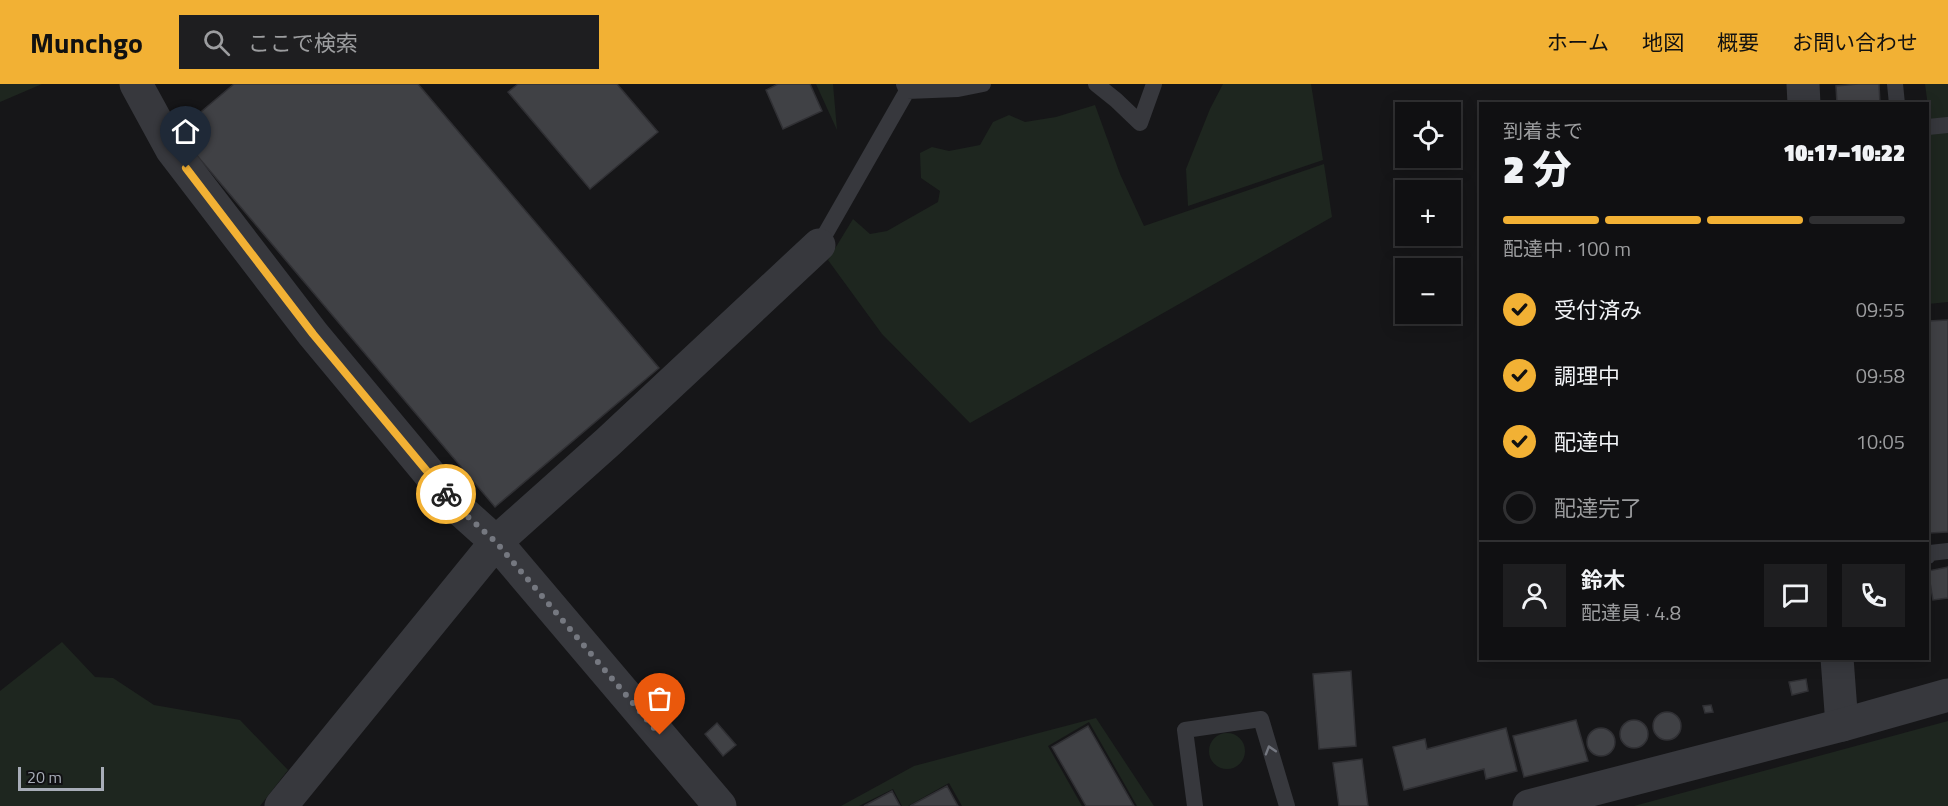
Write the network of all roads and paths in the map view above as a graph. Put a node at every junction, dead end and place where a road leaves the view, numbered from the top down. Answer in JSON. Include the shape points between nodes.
{"nodes":[{"id":1,"x":136,"y":84,"type":"edge"},
{"id":2,"x":983,"y":84,"type":"edge"},
{"id":3,"x":1096,"y":84,"type":"edge"},
{"id":4,"x":1154,"y":84,"type":"edge"},
{"id":5,"x":1803,"y":84,"type":"edge"},
{"id":6,"x":1895,"y":84,"type":"edge"},
{"id":7,"x":905,"y":87,"type":"edge"},
{"id":8,"x":1804,"y":102,"type":"edge"},
{"id":9,"x":1896,"y":102,"type":"edge"},
{"id":10,"x":1948,"y":125,"type":"edge"},
{"id":11,"x":1929,"y":127,"type":"edge"},
{"id":12,"x":819,"y":245,"type":"joint"},
{"id":13,"x":496,"y":542,"type":"junction"},
{"id":14,"x":1948,"y":551,"type":"edge"},
{"id":15,"x":1929,"y":554,"type":"edge"},
{"id":16,"x":1837,"y":660,"type":"edge"},
{"id":17,"x":1948,"y":695,"type":"edge"},
{"id":18,"x":1842,"y":725,"type":"junction"},
{"id":19,"x":281,"y":806,"type":"edge"},
{"id":20,"x":720,"y":806,"type":"edge"},
{"id":21,"x":1195,"y":806,"type":"edge"},
{"id":22,"x":1287,"y":806,"type":"edge"},
{"id":23,"x":1529,"y":806,"type":"edge"}],
"edges":[{"from":1,"to":13,"type":"street","via":[[172,150],[313,334],[457,507]]},
{"from":2,"to":7,"type":"lane","via":[[958,89]]},
{"from":3,"to":4,"type":"lane","via":[[1140,123]]},
{"from":5,"to":8,"type":"street"},
{"from":6,"to":9,"type":"lane"},
{"from":7,"to":12,"type":"lane"},
{"from":10,"to":11,"type":"lane"},
{"from":12,"to":13,"type":"street"},
{"from":13,"to":19,"type":"street"},
{"from":13,"to":20,"type":"street"},
{"from":14,"to":15,"type":"lane"},
{"from":16,"to":18,"type":"street"},
{"from":17,"to":18,"type":"street"},
{"from":18,"to":23,"type":"street"},
{"from":22,"to":21,"type":"lane","one_way":true,"via":[[1261,719],[1185,730]]}]}
